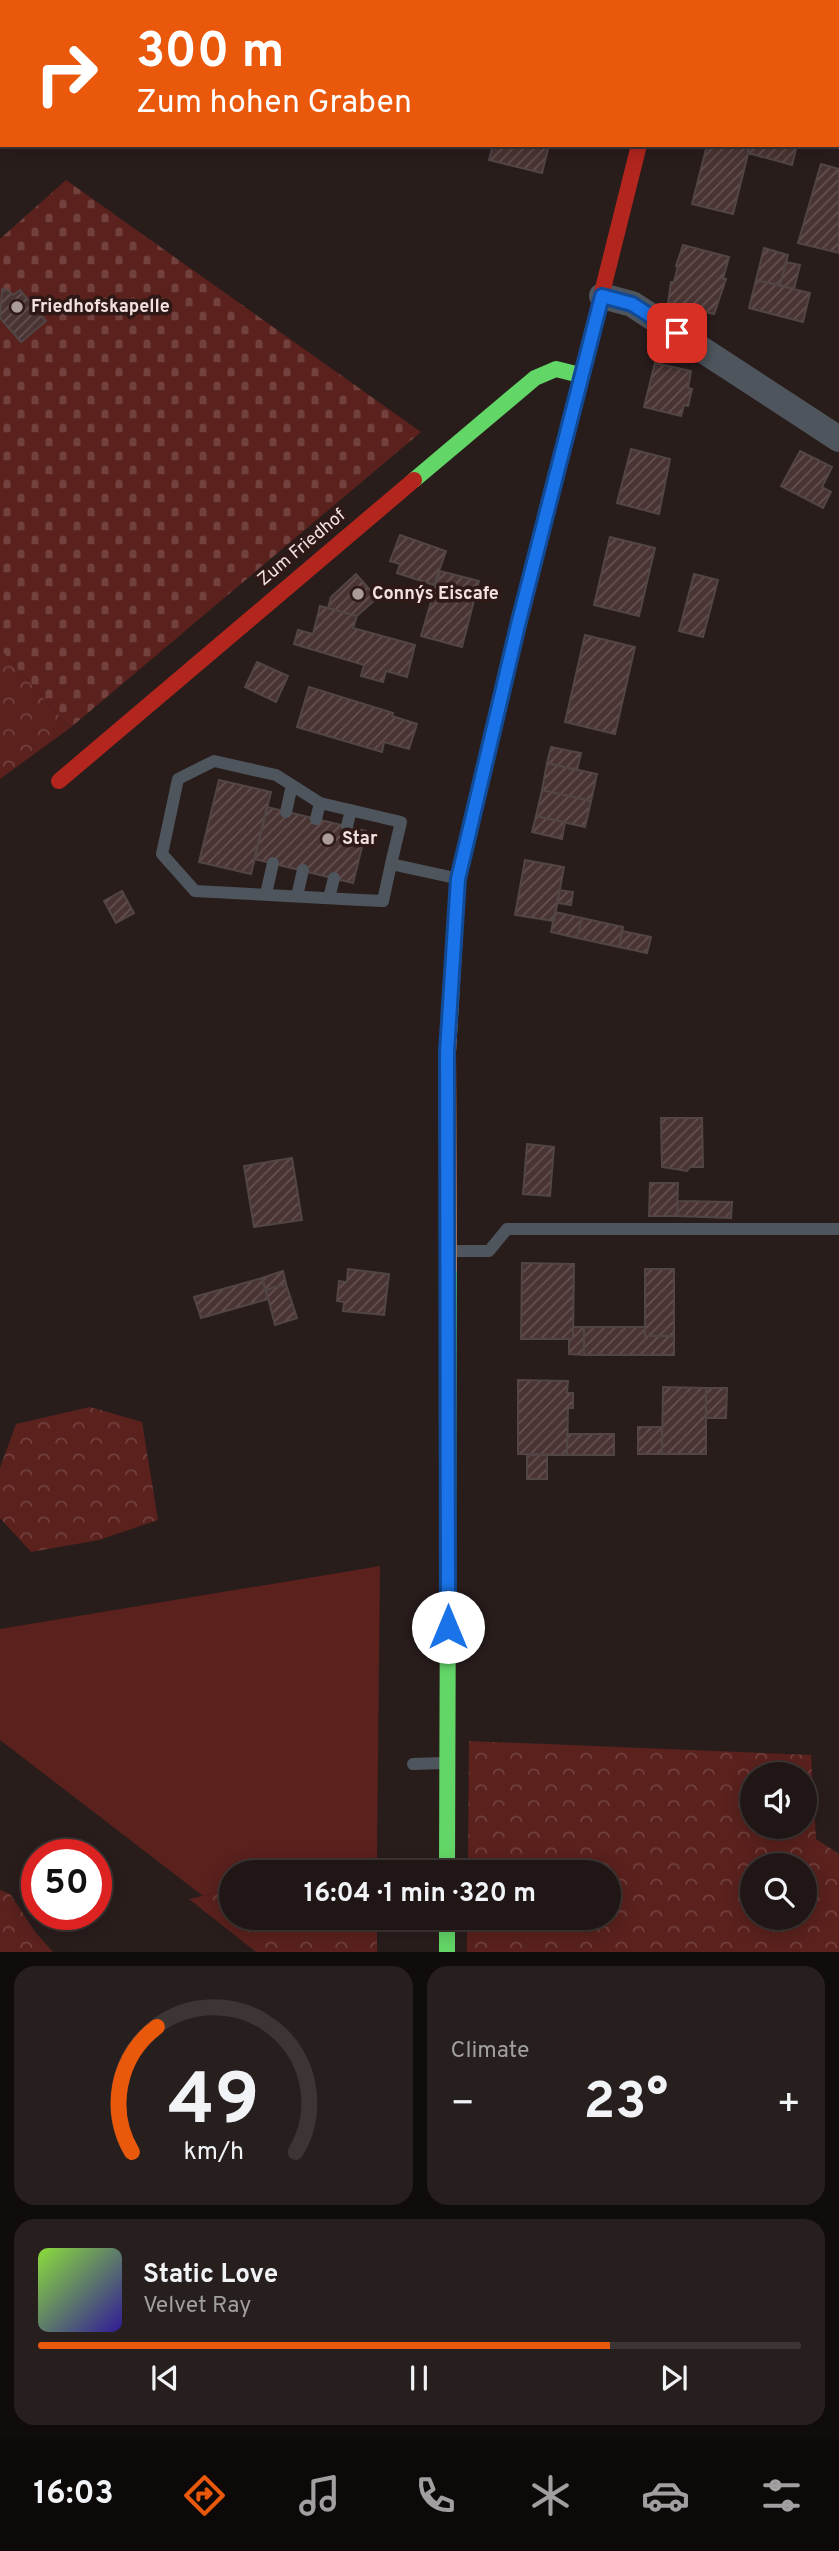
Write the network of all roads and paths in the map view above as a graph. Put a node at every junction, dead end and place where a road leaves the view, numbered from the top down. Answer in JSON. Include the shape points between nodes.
{"nodes":[{"id":1,"x":639,"y":147,"type":"edge"},
{"id":2,"x":602,"y":296,"type":"junction"},
{"id":3,"x":580,"y":375,"type":"junction"},
{"id":4,"x":839,"y":439,"type":"edge"},
{"id":5,"x":59,"y":781,"type":"dead end"},
{"id":6,"x":292,"y":785,"type":"junction"},
{"id":7,"x":320,"y":803,"type":"junction"},
{"id":8,"x":351,"y":810,"type":"junction"},
{"id":9,"x":286,"y":811,"type":"dead end"},
{"id":10,"x":316,"y":819,"type":"dead end"},
{"id":11,"x":347,"y":826,"type":"dead end"},
{"id":12,"x":273,"y":863,"type":"dead end"},
{"id":13,"x":391,"y":864,"type":"junction"},
{"id":14,"x":303,"y":870,"type":"dead end"},
{"id":15,"x":334,"y":878,"type":"dead end"},
{"id":16,"x":458,"y":879,"type":"junction"},
{"id":17,"x":266,"y":894,"type":"junction"},
{"id":18,"x":297,"y":896,"type":"junction"},
{"id":19,"x":330,"y":898,"type":"junction"},
{"id":20,"x":839,"y":1229,"type":"edge"},
{"id":21,"x":449,"y":1251,"type":"junction"},
{"id":22,"x":447,"y":1763,"type":"junction"},
{"id":23,"x":413,"y":1764,"type":"dead end"},
{"id":24,"x":447,"y":1860,"type":"edge"},
{"id":25,"x":447,"y":1930,"type":"edge"},
{"id":26,"x":447,"y":1952,"type":"edge"}],
"edges":[{"from":1,"to":2,"type":"main road"},
{"from":2,"to":3,"type":"main road"},
{"from":2,"to":4,"type":"street","via":[[632,304]]},
{"from":3,"to":5,"type":"main road","name":"Zum Friedhof","via":[[556,369],[519,390]]},
{"from":3,"to":16,"type":"main road"},
{"from":6,"to":7,"type":"lane"},
{"from":6,"to":9,"type":"lane"},
{"from":6,"to":17,"type":"lane","via":[[276,775],[214,761],[178,779],[162,854],[195,891]]},
{"from":7,"to":8,"type":"lane"},
{"from":7,"to":10,"type":"lane"},
{"from":8,"to":11,"type":"lane"},
{"from":8,"to":13,"type":"lane","via":[[401,822]]},
{"from":12,"to":17,"type":"lane"},
{"from":13,"to":16,"type":"lane"},
{"from":13,"to":19,"type":"lane","via":[[383,901]]},
{"from":14,"to":18,"type":"lane"},
{"from":15,"to":19,"type":"lane"},
{"from":16,"to":21,"type":"main road","via":[[447,1052]]},
{"from":17,"to":18,"type":"lane"},
{"from":18,"to":19,"type":"lane"},
{"from":20,"to":21,"type":"lane","via":[[506,1229],[489,1251]]},
{"from":21,"to":22,"type":"main road"},
{"from":22,"to":23,"type":"lane"},
{"from":22,"to":24,"type":"main road"},
{"from":25,"to":26,"type":"main road"}]}
